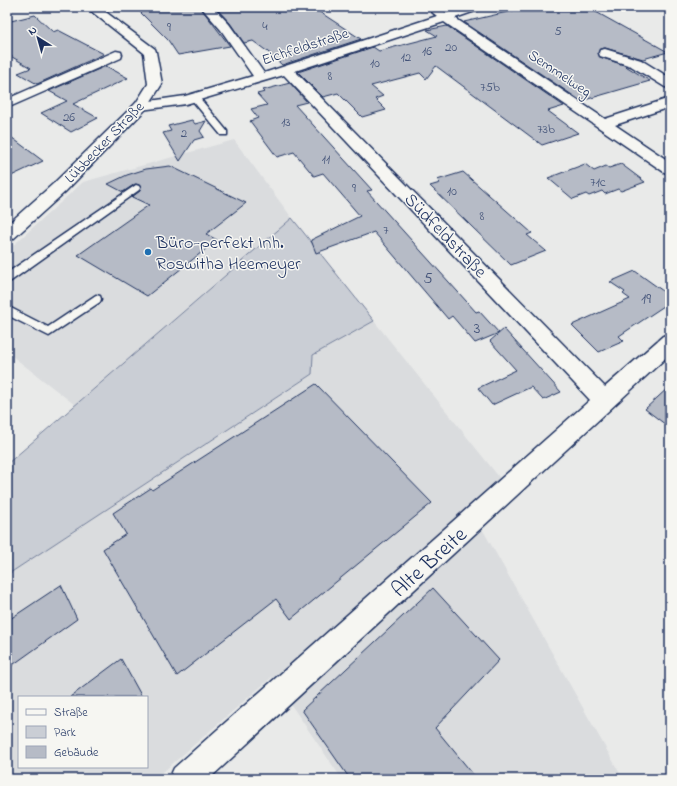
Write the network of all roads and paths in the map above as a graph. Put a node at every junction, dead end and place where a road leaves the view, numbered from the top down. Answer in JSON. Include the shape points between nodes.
{"nodes":[{"id":1,"x":92,"y":7,"type":"edge"},
{"id":2,"x":206,"y":7,"type":"edge"},
{"id":3,"x":430,"y":7,"type":"edge"},
{"id":4,"x":477,"y":7,"type":"edge"},
{"id":5,"x":448,"y":17,"type":"junction"},
{"id":6,"x":605,"y":53,"type":"dead end"},
{"id":7,"x":116,"y":55,"type":"dead end"},
{"id":8,"x":286,"y":69,"type":"junction"},
{"id":9,"x":261,"y":78,"type":"junction"},
{"id":10,"x":670,"y":84,"type":"edge"},
{"id":11,"x":195,"y":98,"type":"junction"},
{"id":12,"x":670,"y":102,"type":"edge"},
{"id":13,"x":7,"y":104,"type":"edge"},
{"id":14,"x":141,"y":106,"type":"junction"},
{"id":15,"x":604,"y":124,"type":"junction"},
{"id":16,"x":224,"y":132,"type":"dead end"},
{"id":17,"x":670,"y":169,"type":"edge"},
{"id":18,"x":136,"y":188,"type":"dead end"},
{"id":19,"x":7,"y":235,"type":"edge"},
{"id":20,"x":7,"y":278,"type":"edge"},
{"id":21,"x":96,"y":299,"type":"dead end"},
{"id":22,"x":7,"y":310,"type":"edge"},
{"id":23,"x":670,"y":342,"type":"edge"},
{"id":24,"x":605,"y":401,"type":"junction"},
{"id":25,"x":185,"y":779,"type":"edge"}],
"edges":[{"from":1,"to":14,"type":"street","name":"Lübbecker Straße","via":[[150,52],[155,84]]},
{"from":2,"to":9,"type":"street","via":[[225,27]]},
{"from":3,"to":5,"type":"street","name":"Semmelweg"},
{"from":4,"to":5,"type":"street","name":"Eichfeldstraße"},
{"from":5,"to":8,"type":"street","name":"Eichfeldstraße"},
{"from":5,"to":15,"type":"street","name":"Semmelweg"},
{"from":6,"to":10,"type":"street","via":[[636,63]]},
{"from":7,"to":13,"type":"street"},
{"from":8,"to":9,"type":"street","name":"Eichfeldstraße"},
{"from":8,"to":24,"type":"street","name":"Südfeldstraße"},
{"from":9,"to":11,"type":"street","name":"Eichfeldstraße"},
{"from":11,"to":14,"type":"street","name":"Eichfeldstraße"},
{"from":11,"to":16,"type":"lane"},
{"from":12,"to":15,"type":"street"},
{"from":14,"to":19,"type":"street","name":"Lübbecker Straße","via":[[59,188]]},
{"from":15,"to":17,"type":"street","name":"Semmelweg"},
{"from":18,"to":20,"type":"lane"},
{"from":21,"to":22,"type":"lane","via":[[49,332]]},
{"from":23,"to":24,"type":"street","name":"Alte Breite"},
{"from":24,"to":25,"type":"street","name":"Alte Breite"}]}
